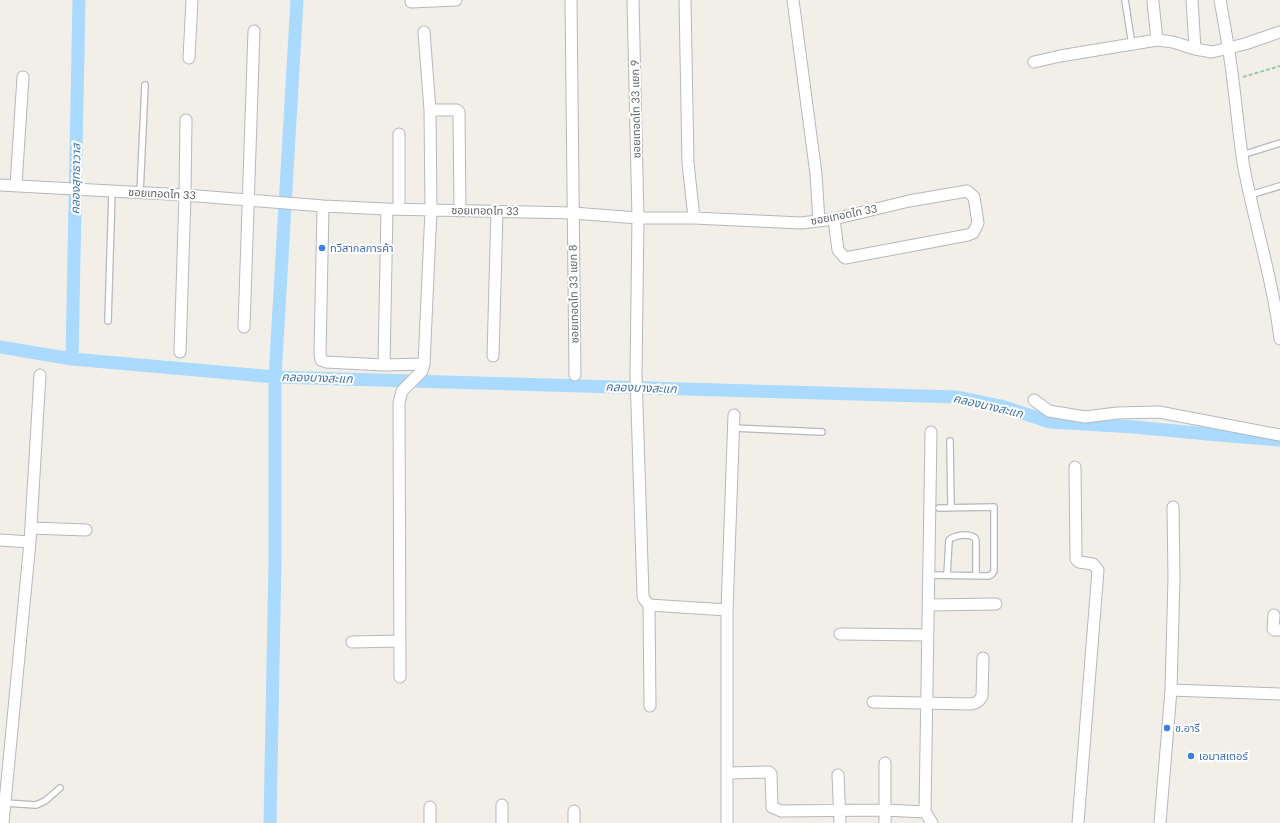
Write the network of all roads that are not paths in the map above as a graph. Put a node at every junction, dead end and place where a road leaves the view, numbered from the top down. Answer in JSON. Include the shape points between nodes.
{"nodes":[{"id":1,"x":192,"y":0,"type":"edge"},
{"id":2,"x":456,"y":0,"type":"edge"},
{"id":3,"x":571,"y":0,"type":"edge"},
{"id":4,"x":633,"y":0,"type":"edge"},
{"id":5,"x":685,"y":0,"type":"edge"},
{"id":6,"x":793,"y":0,"type":"edge"},
{"id":7,"x":1124,"y":0,"type":"edge"},
{"id":8,"x":1192,"y":0,"type":"edge"},
{"id":9,"x":1220,"y":0,"type":"edge"},
{"id":10,"x":411,"y":2,"type":"dead end"},
{"id":11,"x":1153,"y":2,"type":"dead end"},
{"id":12,"x":254,"y":30,"type":"dead end"},
{"id":13,"x":424,"y":32,"type":"dead end"},
{"id":14,"x":1280,"y":32,"type":"edge"},
{"id":15,"x":1157,"y":40,"type":"junction"},
{"id":16,"x":1132,"y":45,"type":"junction"},
{"id":17,"x":1229,"y":48,"type":"junction"},
{"id":18,"x":1195,"y":49,"type":"junction"},
{"id":19,"x":189,"y":58,"type":"dead end"},
{"id":20,"x":1034,"y":62,"type":"dead end"},
{"id":21,"x":23,"y":78,"type":"dead end"},
{"id":22,"x":145,"y":85,"type":"dead end"},
{"id":23,"x":430,"y":110,"type":"junction"},
{"id":24,"x":186,"y":120,"type":"dead end"},
{"id":25,"x":399,"y":134,"type":"dead end"},
{"id":26,"x":1280,"y":142,"type":"edge"},
{"id":27,"x":1242,"y":155,"type":"junction"},
{"id":28,"x":0,"y":185,"type":"edge"},
{"id":29,"x":16,"y":185,"type":"junction"},
{"id":30,"x":1280,"y":186,"type":"edge"},
{"id":31,"x":112,"y":191,"type":"junction"},
{"id":32,"x":140,"y":193,"type":"junction"},
{"id":33,"x":185,"y":195,"type":"junction"},
{"id":34,"x":1250,"y":195,"type":"junction"},
{"id":35,"x":249,"y":201,"type":"junction"},
{"id":36,"x":323,"y":206,"type":"junction"},
{"id":37,"x":387,"y":209,"type":"junction"},
{"id":38,"x":399,"y":209,"type":"junction"},
{"id":39,"x":431,"y":210,"type":"junction"},
{"id":40,"x":460,"y":211,"type":"junction"},
{"id":41,"x":497,"y":212,"type":"junction"},
{"id":42,"x":573,"y":213,"type":"junction"},
{"id":43,"x":638,"y":218,"type":"junction"},
{"id":44,"x":694,"y":218,"type":"junction"},
{"id":45,"x":834,"y":219,"type":"junction"},
{"id":46,"x":819,"y":221,"type":"junction"},
{"id":47,"x":108,"y":321,"type":"dead end"},
{"id":48,"x":1279,"y":322,"type":"edge"},
{"id":49,"x":244,"y":327,"type":"dead end"},
{"id":50,"x":1280,"y":339,"type":"edge"},
{"id":51,"x":180,"y":352,"type":"dead end"},
{"id":52,"x":493,"y":356,"type":"dead end"},
{"id":53,"x":384,"y":364,"type":"junction"},
{"id":54,"x":423,"y":368,"type":"junction"},
{"id":55,"x":40,"y":375,"type":"dead end"},
{"id":56,"x":575,"y":375,"type":"dead end"},
{"id":57,"x":1034,"y":400,"type":"dead end"},
{"id":58,"x":734,"y":415,"type":"dead end"},
{"id":59,"x":733,"y":428,"type":"junction"},
{"id":60,"x":822,"y":432,"type":"dead end"},
{"id":61,"x":931,"y":432,"type":"dead end"},
{"id":62,"x":1280,"y":435,"type":"edge"},
{"id":63,"x":950,"y":441,"type":"dead end"},
{"id":64,"x":1075,"y":467,"type":"dead end"},
{"id":65,"x":951,"y":507,"type":"junction"},
{"id":66,"x":1173,"y":507,"type":"dead end"},
{"id":67,"x":939,"y":508,"type":"dead end"},
{"id":68,"x":31,"y":528,"type":"junction"},
{"id":69,"x":86,"y":530,"type":"dead end"},
{"id":70,"x":0,"y":540,"type":"edge"},
{"id":71,"x":30,"y":542,"type":"junction"},
{"id":72,"x":929,"y":575,"type":"junction"},
{"id":73,"x":947,"y":575,"type":"junction"},
{"id":74,"x":976,"y":576,"type":"junction"},
{"id":75,"x":996,"y":604,"type":"dead end"},
{"id":76,"x":650,"y":605,"type":"junction"},
{"id":77,"x":928,"y":605,"type":"junction"},
{"id":78,"x":727,"y":610,"type":"junction"},
{"id":79,"x":1274,"y":615,"type":"dead end"},
{"id":80,"x":1280,"y":630,"type":"edge"},
{"id":81,"x":840,"y":634,"type":"dead end"},
{"id":82,"x":928,"y":635,"type":"junction"},
{"id":83,"x":399,"y":641,"type":"junction"},
{"id":84,"x":352,"y":642,"type":"dead end"},
{"id":85,"x":983,"y":658,"type":"dead end"},
{"id":86,"x":400,"y":677,"type":"dead end"},
{"id":87,"x":1171,"y":690,"type":"junction"},
{"id":88,"x":1280,"y":694,"type":"edge"},
{"id":89,"x":873,"y":702,"type":"dead end"},
{"id":90,"x":927,"y":703,"type":"junction"},
{"id":91,"x":650,"y":706,"type":"dead end"},
{"id":92,"x":885,"y":763,"type":"dead end"},
{"id":93,"x":726,"y":773,"type":"junction"},
{"id":94,"x":838,"y":775,"type":"dead end"},
{"id":95,"x":60,"y":788,"type":"dead end"},
{"id":96,"x":5,"y":803,"type":"junction"},
{"id":97,"x":502,"y":805,"type":"dead end"},
{"id":98,"x":430,"y":807,"type":"dead end"},
{"id":99,"x":840,"y":810,"type":"junction"},
{"id":100,"x":885,"y":810,"type":"junction"},
{"id":101,"x":574,"y":811,"type":"dead end"},
{"id":102,"x":925,"y":812,"type":"junction"},
{"id":103,"x":3,"y":823,"type":"edge"},
{"id":104,"x":430,"y":823,"type":"edge"},
{"id":105,"x":502,"y":823,"type":"edge"},
{"id":106,"x":574,"y":823,"type":"edge"},
{"id":107,"x":727,"y":823,"type":"edge"},
{"id":108,"x":840,"y":823,"type":"edge"},
{"id":109,"x":885,"y":823,"type":"edge"},
{"id":110,"x":932,"y":823,"type":"edge"},
{"id":111,"x":1078,"y":823,"type":"edge"},
{"id":112,"x":1160,"y":823,"type":"edge"}],
"edges":[{"from":1,"to":19,"type":"street"},
{"from":2,"to":10,"type":"street"},
{"from":3,"to":42,"type":"street","name":"ซอยเทอดไท 33 แยก 8"},
{"from":4,"to":43,"type":"street","name":"ซอยเทอดไท 33 แยก 9"},
{"from":5,"to":44,"type":"street","via":[[688,163]]},
{"from":6,"to":46,"type":"street","via":[[816,174]]},
{"from":7,"to":16,"type":"lane"},
{"from":8,"to":18,"type":"street"},
{"from":9,"to":17,"type":"street"},
{"from":11,"to":15,"type":"street"},
{"from":12,"to":35,"type":"street"},
{"from":13,"to":23,"type":"street"},
{"from":14,"to":17,"type":"street"},
{"from":15,"to":16,"type":"street"},
{"from":15,"to":18,"type":"street"},
{"from":16,"to":20,"type":"street"},
{"from":17,"to":18,"type":"street","via":[[1212,52]]},
{"from":17,"to":27,"type":"street"},
{"from":21,"to":29,"type":"street"},
{"from":22,"to":32,"type":"lane"},
{"from":23,"to":39,"type":"street"},
{"from":23,"to":40,"type":"street","via":[[453,109],[459,112]]},
{"from":24,"to":33,"type":"street"},
{"from":25,"to":38,"type":"street"},
{"from":26,"to":27,"type":"lane"},
{"from":27,"to":34,"type":"street"},
{"from":28,"to":29,"type":"street","name":"ซอยเทอดไท 33"},
{"from":29,"to":31,"type":"street","name":"ซอยเทอดไท 33"},
{"from":30,"to":34,"type":"lane"},
{"from":31,"to":32,"type":"street","name":"ซอยเทอดไท 33"},
{"from":31,"to":47,"type":"lane"},
{"from":32,"to":33,"type":"street","name":"ซอยเทอดไท 33"},
{"from":33,"to":35,"type":"street","name":"ซอยเทอดไท 33"},
{"from":33,"to":51,"type":"street"},
{"from":34,"to":48,"type":"street"},
{"from":35,"to":36,"type":"street","name":"ซอยเทอดไท 33"},
{"from":35,"to":49,"type":"street"},
{"from":36,"to":37,"type":"street","name":"ซอยเทอดไท 33"},
{"from":36,"to":53,"type":"street","via":[[321,360]]},
{"from":37,"to":38,"type":"street","name":"ซอยเทอดไท 33"},
{"from":37,"to":53,"type":"street"},
{"from":38,"to":39,"type":"street","name":"ซอยเทอดไท 33"},
{"from":39,"to":40,"type":"street","name":"ซอยเทอดไท 33"},
{"from":39,"to":54,"type":"street"},
{"from":40,"to":41,"type":"street","name":"ซอยเทอดไท 33"},
{"from":41,"to":42,"type":"street","name":"ซอยเทอดไท 33"},
{"from":41,"to":52,"type":"street"},
{"from":42,"to":43,"type":"street","name":"ซอยเทอดไท 33"},
{"from":42,"to":56,"type":"street","name":"ซอยเทอดไท 33 แยก 8"},
{"from":43,"to":44,"type":"street","name":"ซอยเทอดไท 33"},
{"from":43,"to":76,"type":"street","name":"ซอยเทอดไท 33 แยก 9","via":[[636,375],[643,595]]},
{"from":44,"to":46,"type":"street","name":"ซอยเทอดไท 33","via":[[800,223]]},
{"from":45,"to":45,"type":"street","name":"ซอยเทอดไท 33","via":[[909,201],[967,191],[974,197],[978,223],[973,233],[968,235],[845,258],[838,250]]},
{"from":45,"to":46,"type":"street","name":"ซอยเทอดไท 33"},
{"from":48,"to":50,"type":"street"},
{"from":53,"to":54,"type":"street"},
{"from":54,"to":83,"type":"street","via":[[402,391],[399,403]]},
{"from":55,"to":68,"type":"street"},
{"from":57,"to":62,"type":"street","via":[[1049,410],[1085,417],[1159,412]]},
{"from":58,"to":59,"type":"street"},
{"from":59,"to":60,"type":"lane"},
{"from":59,"to":78,"type":"street"},
{"from":61,"to":72,"type":"street"},
{"from":63,"to":65,"type":"lane"},
{"from":64,"to":111,"type":"street","via":[[1076,559],[1079,562],[1093,564],[1098,570]]},
{"from":65,"to":67,"type":"lane"},
{"from":65,"to":74,"type":"lane","via":[[992,506],[995,509],[994,571],[989,576]]},
{"from":66,"to":87,"type":"street"},
{"from":68,"to":69,"type":"street"},
{"from":68,"to":71,"type":"street"},
{"from":70,"to":71,"type":"street"},
{"from":71,"to":96,"type":"street"},
{"from":72,"to":73,"type":"lane"},
{"from":72,"to":77,"type":"street"},
{"from":73,"to":74,"type":"lane"},
{"from":73,"to":74,"type":"lane","via":[[949,540],[954,536],[971,536],[976,541]]},
{"from":75,"to":77,"type":"street"},
{"from":76,"to":78,"type":"street"},
{"from":76,"to":91,"type":"street"},
{"from":77,"to":82,"type":"street"},
{"from":78,"to":93,"type":"street"},
{"from":79,"to":80,"type":"street","via":[[1273,629]]},
{"from":81,"to":82,"type":"street"},
{"from":82,"to":90,"type":"street"},
{"from":83,"to":84,"type":"street"},
{"from":83,"to":86,"type":"street"},
{"from":85,"to":90,"type":"street","via":[[983,690],[980,701],[970,704]]},
{"from":87,"to":88,"type":"street"},
{"from":87,"to":112,"type":"street"},
{"from":89,"to":90,"type":"street"},
{"from":90,"to":102,"type":"street"},
{"from":92,"to":100,"type":"street"},
{"from":93,"to":99,"type":"street","via":[[772,774],[772,807],[777,810]]},
{"from":93,"to":107,"type":"street"},
{"from":94,"to":99,"type":"street"},
{"from":95,"to":96,"type":"lane","via":[[45,801],[36,804]]},
{"from":96,"to":103,"type":"street"},
{"from":97,"to":105,"type":"street"},
{"from":98,"to":104,"type":"street"},
{"from":99,"to":100,"type":"street"},
{"from":99,"to":108,"type":"street"},
{"from":100,"to":102,"type":"street"},
{"from":100,"to":109,"type":"street"},
{"from":101,"to":106,"type":"street"},
{"from":102,"to":110,"type":"street"}]}
